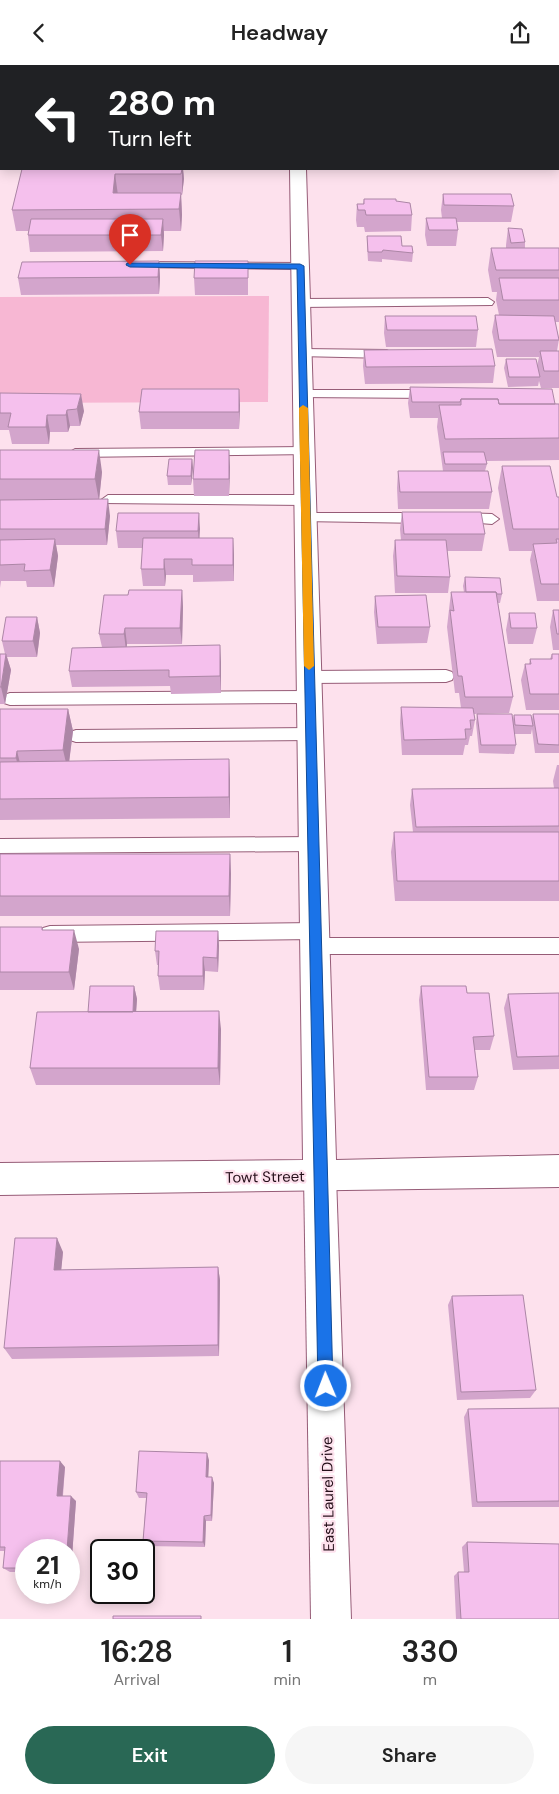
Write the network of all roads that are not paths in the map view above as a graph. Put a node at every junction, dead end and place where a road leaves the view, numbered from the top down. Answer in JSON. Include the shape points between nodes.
{"nodes":[{"id":1,"x":298,"y":170,"type":"edge"},
{"id":2,"x":120,"y":265,"type":"edge"},
{"id":3,"x":300,"y":266,"type":"junction"},
{"id":4,"x":488,"y":302,"type":"dead end"},
{"id":5,"x":302,"y":303,"type":"junction"},
{"id":6,"x":302,"y":353,"type":"junction"},
{"id":7,"x":400,"y":354,"type":"edge"},
{"id":8,"x":303,"y":394,"type":"junction"},
{"id":9,"x":444,"y":394,"type":"edge"},
{"id":10,"x":305,"y":451,"type":"junction"},
{"id":11,"x":60,"y":453,"type":"edge"},
{"id":12,"x":108,"y":500,"type":"edge"},
{"id":13,"x":305,"y":509,"type":"junction"},
{"id":14,"x":492,"y":519,"type":"dead end"},
{"id":15,"x":446,"y":676,"type":"dead end"},
{"id":16,"x":309,"y":687,"type":"junction"},
{"id":17,"x":10,"y":699,"type":"dead end"},
{"id":18,"x":310,"y":734,"type":"junction"},
{"id":19,"x":76,"y":736,"type":"dead end"},
{"id":20,"x":314,"y":844,"type":"junction"},
{"id":21,"x":0,"y":847,"type":"edge"},
{"id":22,"x":30,"y":934,"type":"edge"},
{"id":23,"x":315,"y":939,"type":"junction"},
{"id":24,"x":559,"y":946,"type":"edge"},
{"id":25,"x":559,"y":1171,"type":"edge"},
{"id":26,"x":320,"y":1176,"type":"junction"},
{"id":27,"x":0,"y":1179,"type":"edge"},
{"id":28,"x":331,"y":1619,"type":"edge"}],
"edges":[{"from":1,"to":3,"type":"street","name":"East Laurel Drive"},
{"from":2,"to":3,"type":"lane"},
{"from":3,"to":5,"type":"street","name":"East Laurel Drive"},
{"from":4,"to":5,"type":"lane"},
{"from":5,"to":6,"type":"street","name":"East Laurel Drive"},
{"from":6,"to":7,"type":"lane"},
{"from":6,"to":8,"type":"street","name":"East Laurel Drive"},
{"from":8,"to":9,"type":"lane"},
{"from":8,"to":10,"type":"street","name":"East Laurel Drive"},
{"from":10,"to":11,"type":"lane"},
{"from":10,"to":13,"type":"street","name":"East Laurel Drive"},
{"from":12,"to":13,"type":"lane"},
{"from":13,"to":14,"type":"lane"},
{"from":13,"to":16,"type":"street","name":"East Laurel Drive"},
{"from":15,"to":16,"type":"lane"},
{"from":16,"to":17,"type":"lane"},
{"from":16,"to":18,"type":"street","name":"East Laurel Drive"},
{"from":18,"to":19,"type":"lane"},
{"from":18,"to":20,"type":"street","name":"East Laurel Drive"},
{"from":20,"to":21,"type":"lane"},
{"from":20,"to":23,"type":"street","name":"East Laurel Drive"},
{"from":22,"to":23,"type":"lane"},
{"from":23,"to":24,"type":"lane"},
{"from":23,"to":26,"type":"street","name":"East Laurel Drive"},
{"from":25,"to":26,"type":"street","name":"Towt Street"},
{"from":26,"to":27,"type":"street","name":"Towt Street"},
{"from":26,"to":28,"type":"street","name":"East Laurel Drive"}]}
